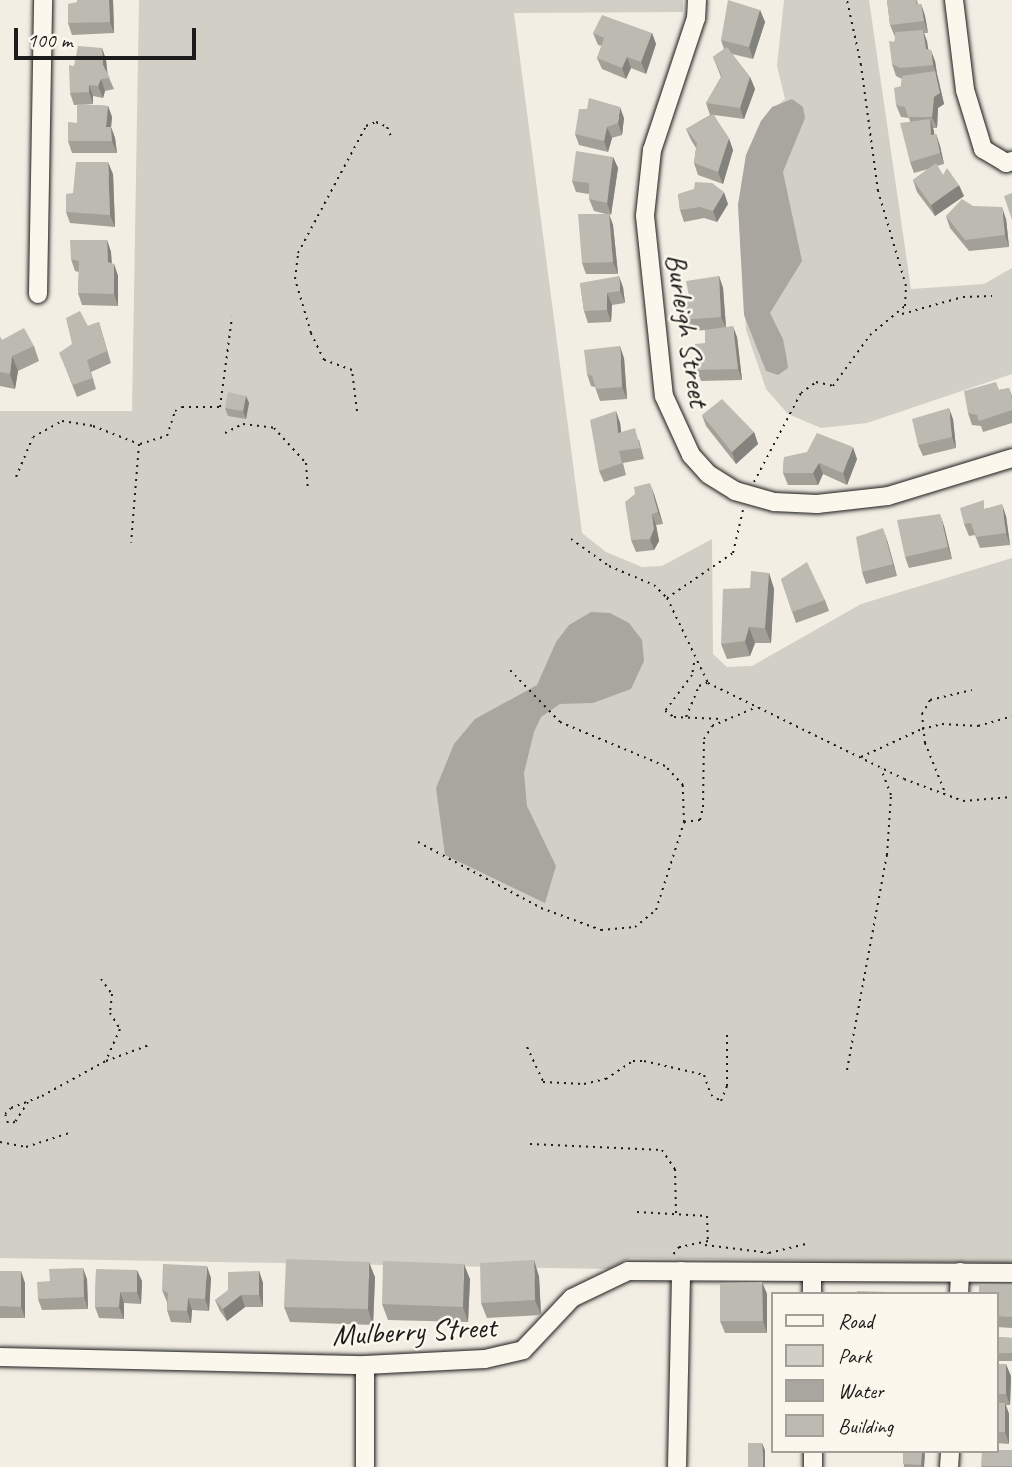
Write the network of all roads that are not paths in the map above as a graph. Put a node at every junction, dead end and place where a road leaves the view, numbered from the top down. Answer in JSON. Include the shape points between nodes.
{"nodes":[{"id":1,"x":43,"y":0,"type":"edge"},
{"id":2,"x":697,"y":0,"type":"edge"},
{"id":3,"x":954,"y":0,"type":"edge"},
{"id":4,"x":1012,"y":161,"type":"edge"},
{"id":5,"x":38,"y":294,"type":"dead end"},
{"id":6,"x":1012,"y":458,"type":"edge"},
{"id":7,"x":676,"y":1271,"type":"junction"},
{"id":8,"x":960,"y":1272,"type":"junction"},
{"id":9,"x":812,"y":1273,"type":"junction"},
{"id":10,"x":1012,"y":1273,"type":"edge"},
{"id":11,"x":812,"y":1292,"type":"edge"},
{"id":12,"x":959,"y":1292,"type":"edge"},
{"id":13,"x":0,"y":1357,"type":"edge"},
{"id":14,"x":366,"y":1365,"type":"junction"},
{"id":15,"x":365,"y":1467,"type":"edge"},
{"id":16,"x":677,"y":1467,"type":"edge"}],
"edges":[{"from":1,"to":5,"type":"street"},
{"from":2,"to":6,"type":"street","name":"Burleigh Street","via":[[696,18],[648,172],[645,234],[664,396],[677,431],[708,474],[747,495],[774,502],[852,502],[925,486]]},
{"from":3,"to":4,"type":"street","via":[[965,90],[983,149],[1006,163]]},
{"from":7,"to":9,"type":"street","name":"Mulberry Street"},
{"from":7,"to":14,"type":"street","name":"Mulberry Street","via":[[628,1271],[602,1281],[566,1303],[535,1341],[503,1357]]},
{"from":7,"to":16,"type":"street"},
{"from":8,"to":9,"type":"street","name":"Mulberry Street"},
{"from":8,"to":10,"type":"street","name":"Mulberry Street"},
{"from":8,"to":12,"type":"street"},
{"from":9,"to":11,"type":"street"},
{"from":13,"to":14,"type":"street","name":"Mulberry Street"},
{"from":14,"to":15,"type":"street"}]}
